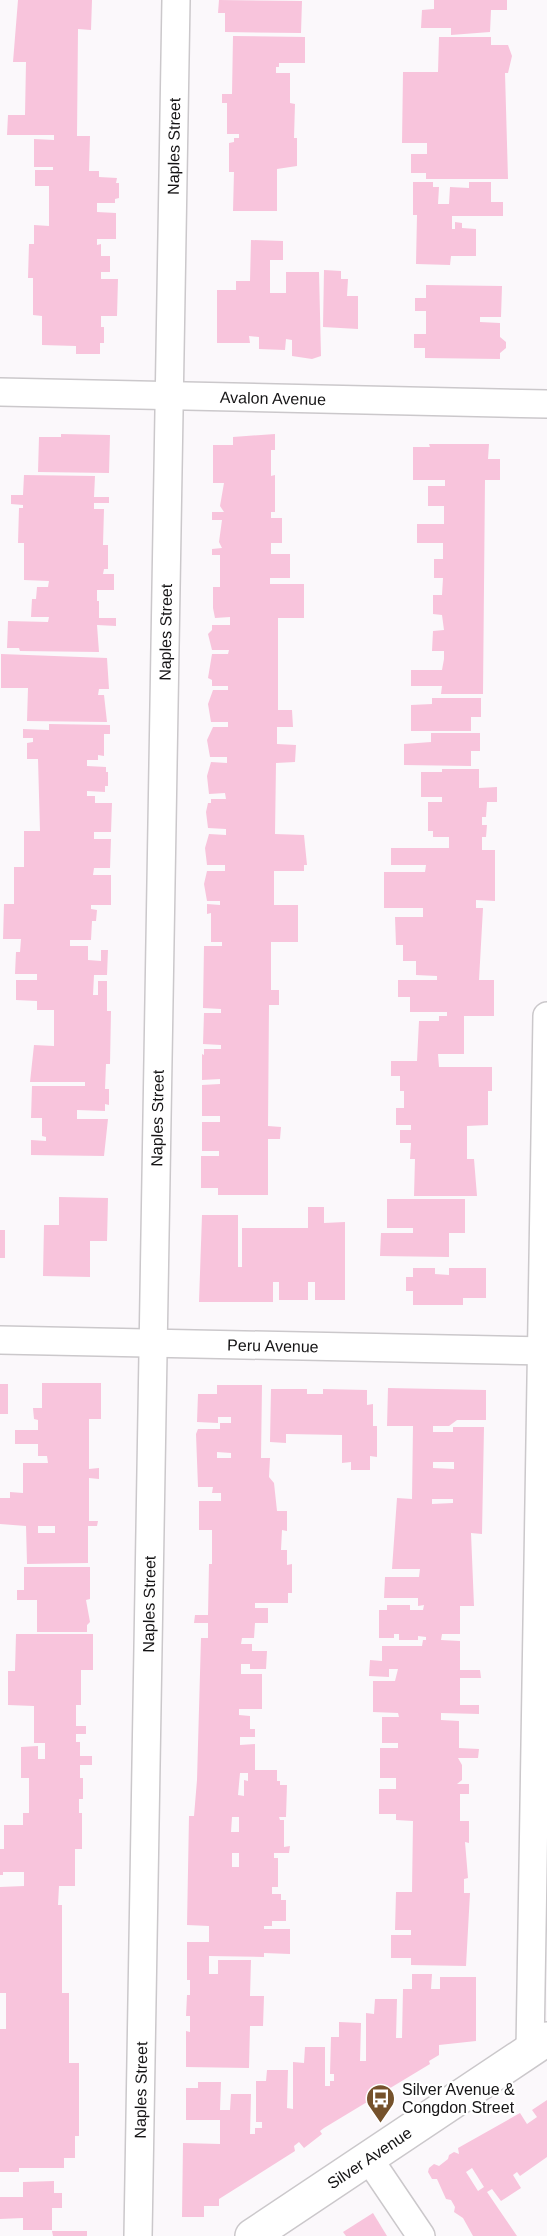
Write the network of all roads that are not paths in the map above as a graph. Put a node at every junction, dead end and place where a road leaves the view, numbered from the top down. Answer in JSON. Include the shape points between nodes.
{"nodes":[{"id":1,"x":176,"y":0,"type":"edge"},
{"id":2,"x":0,"y":392,"type":"edge"},
{"id":3,"x":170,"y":395,"type":"junction"},
{"id":4,"x":547,"y":404,"type":"edge"},
{"id":5,"x":547,"y":1016,"type":"edge"},
{"id":6,"x":0,"y":1340,"type":"edge"},
{"id":7,"x":154,"y":1341,"type":"junction"},
{"id":8,"x":544,"y":1351,"type":"edge"},
{"id":9,"x":539,"y":2045,"type":"edge"},
{"id":10,"x":369,"y":2159,"type":"junction"},
{"id":11,"x":138,"y":2236,"type":"edge"},
{"id":12,"x":252,"y":2236,"type":"edge"},
{"id":13,"x":421,"y":2236,"type":"edge"}],
"edges":[{"from":1,"to":3,"type":"street","name":"Naples Street"},
{"from":2,"to":3,"type":"street","name":"Avalon Avenue"},
{"from":3,"to":4,"type":"street","name":"Avalon Avenue"},
{"from":3,"to":7,"type":"street","name":"Naples Street"},
{"from":5,"to":8,"type":"street"},
{"from":6,"to":7,"type":"street","name":"Peru Avenue"},
{"from":7,"to":8,"type":"street","name":"Peru Avenue"},
{"from":7,"to":11,"type":"street","name":"Naples Street"},
{"from":8,"to":9,"type":"street"},
{"from":9,"to":10,"type":"main road","name":"Silver Avenue"},
{"from":10,"to":12,"type":"main road","name":"Silver Avenue"},
{"from":10,"to":13,"type":"street"}]}
